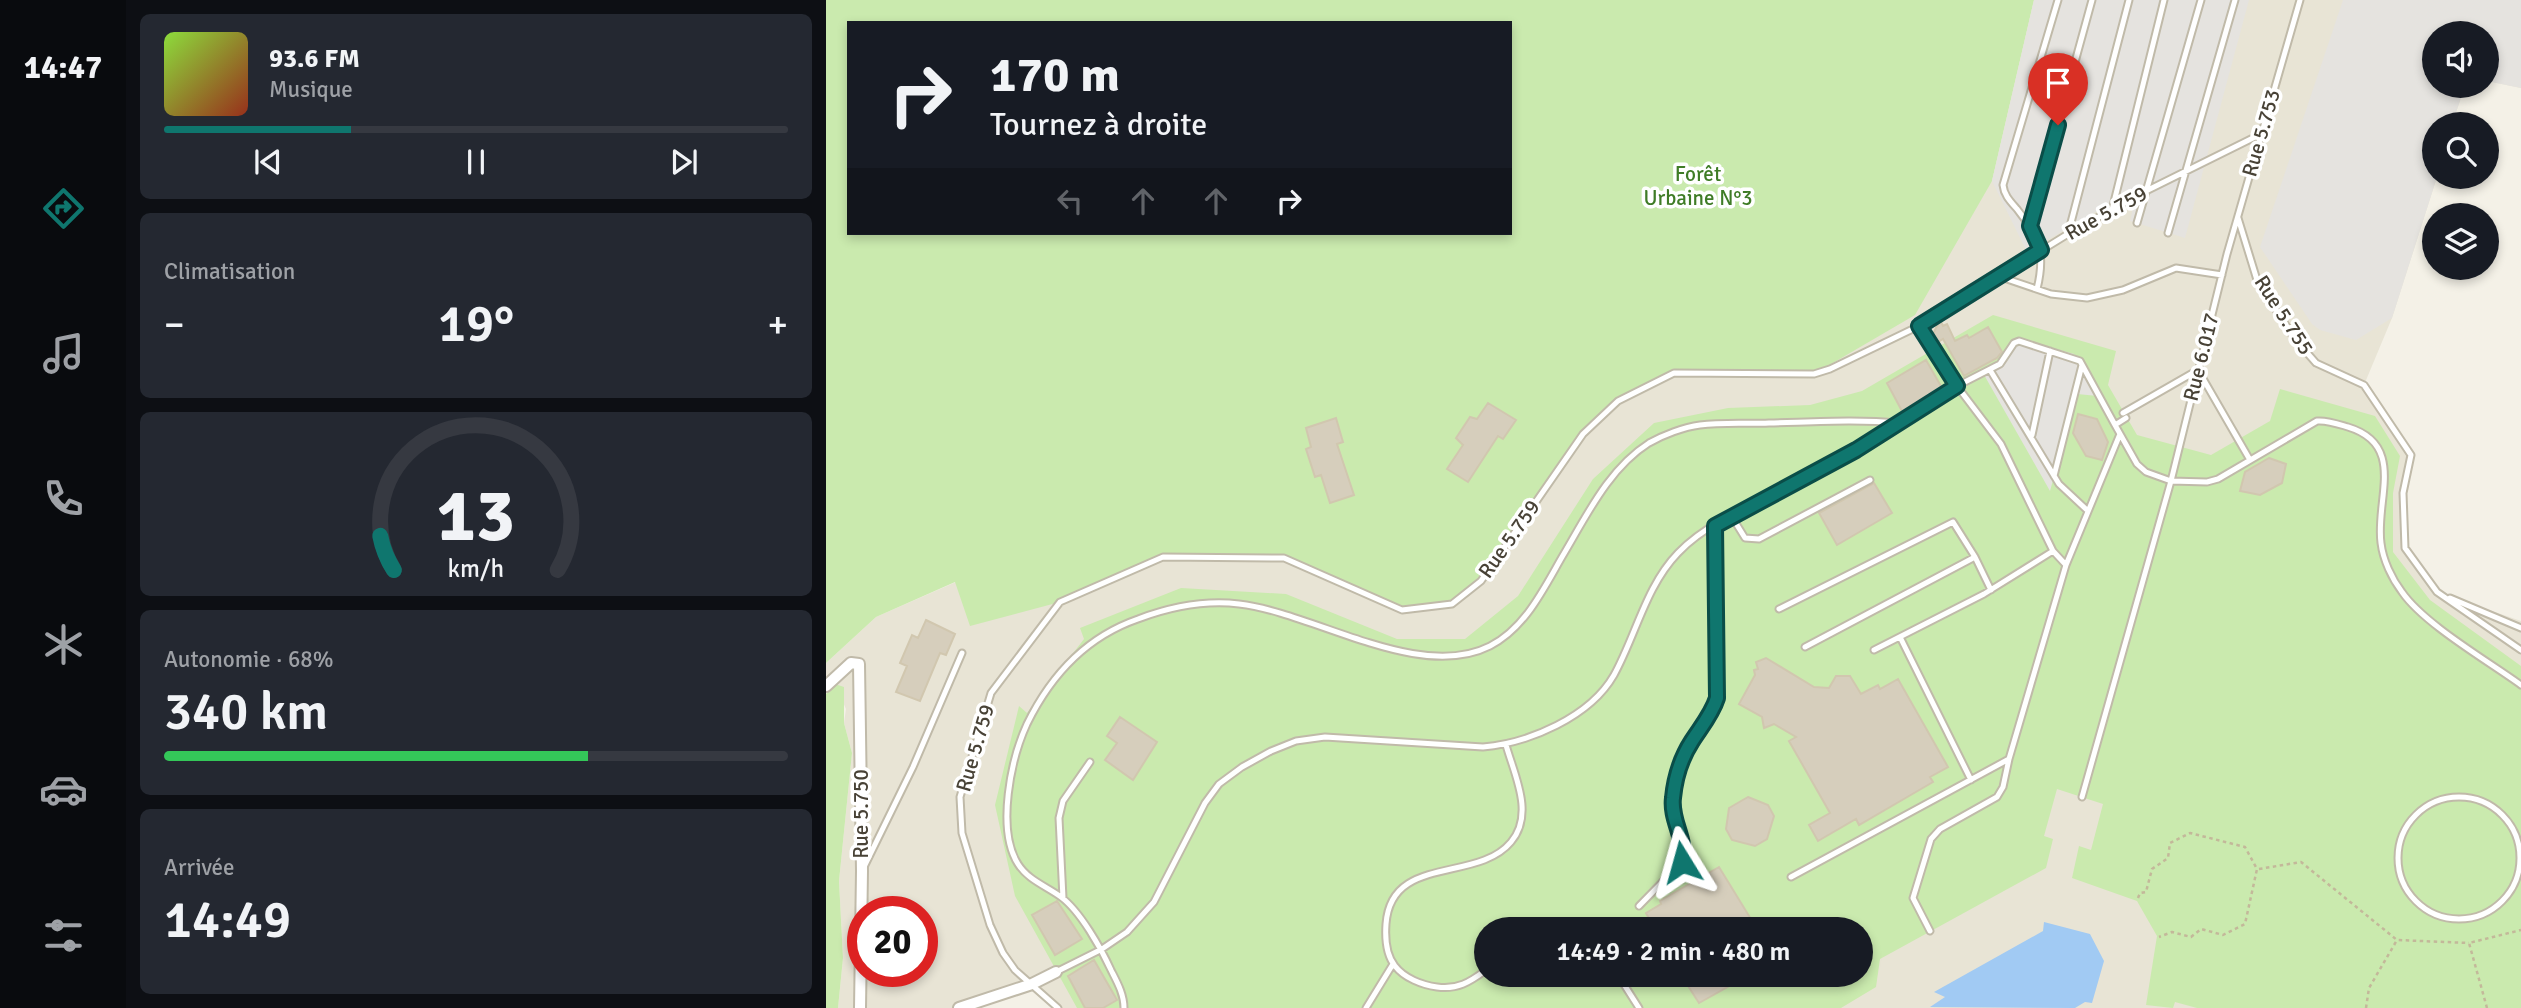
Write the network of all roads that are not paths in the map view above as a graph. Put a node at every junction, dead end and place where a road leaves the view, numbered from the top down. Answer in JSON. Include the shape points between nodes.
{"nodes":[{"id":1,"x":2058,"y":0,"type":"edge"},
{"id":2,"x":2092,"y":0,"type":"edge"},
{"id":3,"x":2129,"y":0,"type":"edge"},
{"id":4,"x":2164,"y":0,"type":"edge"},
{"id":5,"x":2201,"y":0,"type":"edge"},
{"id":6,"x":2235,"y":0,"type":"edge"},
{"id":7,"x":2300,"y":0,"type":"edge"},
{"id":8,"x":2260,"y":134,"type":"junction"},
{"id":9,"x":2186,"y":170,"type":"junction"},
{"id":10,"x":2148,"y":190,"type":"junction"},
{"id":11,"x":2112,"y":210,"type":"junction"},
{"id":12,"x":2238,"y":218,"type":"junction"},
{"id":13,"x":2137,"y":223,"type":"dead end"},
{"id":14,"x":2030,"y":226,"type":"junction"},
{"id":15,"x":2168,"y":233,"type":"dead end"},
{"id":16,"x":2068,"y":234,"type":"junction"},
{"id":17,"x":2041,"y":250,"type":"junction"},
{"id":18,"x":2224,"y":266,"type":"joint"},
{"id":19,"x":2222,"y":275,"type":"junction"},
{"id":20,"x":1998,"y":276,"type":"junction"},
{"id":21,"x":2037,"y":289,"type":"junction"},
{"id":22,"x":1919,"y":326,"type":"junction"},
{"id":23,"x":2050,"y":351,"type":"junction"},
{"id":24,"x":2082,"y":365,"type":"junction"},
{"id":25,"x":1990,"y":370,"type":"junction"},
{"id":26,"x":2198,"y":370,"type":"junction"},
{"id":27,"x":1957,"y":386,"type":"junction"},
{"id":28,"x":1899,"y":423,"type":"junction"},
{"id":29,"x":2115,"y":425,"type":"junction"},
{"id":30,"x":2120,"y":434,"type":"junction"},
{"id":31,"x":2032,"y":435,"type":"junction"},
{"id":32,"x":2250,"y":460,"type":"junction"},
{"id":33,"x":2054,"y":475,"type":"junction"},
{"id":34,"x":1870,"y":480,"type":"dead end"},
{"id":35,"x":2171,"y":481,"type":"junction"},
{"id":36,"x":2088,"y":511,"type":"junction"},
{"id":37,"x":1732,"y":517,"type":"junction"},
{"id":38,"x":1715,"y":526,"type":"junction"},
{"id":39,"x":2053,"y":551,"type":"junction"},
{"id":40,"x":1975,"y":557,"type":"junction"},
{"id":41,"x":2066,"y":565,"type":"junction"},
{"id":42,"x":1991,"y":590,"type":"junction"},
{"id":43,"x":2437,"y":592,"type":"junction"},
{"id":44,"x":1779,"y":609,"type":"dead end"},
{"id":45,"x":2521,"y":628,"type":"edge"},
{"id":46,"x":1900,"y":637,"type":"junction"},
{"id":47,"x":1805,"y":648,"type":"dead end"},
{"id":48,"x":1874,"y":650,"type":"dead end"},
{"id":49,"x":2521,"y":650,"type":"edge"},
{"id":50,"x":962,"y":653,"type":"dead end"},
{"id":51,"x":2521,"y":685,"type":"edge"},
{"id":52,"x":826,"y":686,"type":"edge"},
{"id":53,"x":1506,"y":745,"type":"junction"},
{"id":54,"x":2008,"y":759,"type":"junction"},
{"id":55,"x":1090,"y":762,"type":"dead end"},
{"id":56,"x":1970,"y":780,"type":"junction"},
{"id":57,"x":2082,"y":797,"type":"dead end"},
{"id":58,"x":862,"y":871,"type":"junction"},
{"id":59,"x":1791,"y":877,"type":"dead end"},
{"id":60,"x":2519,"y":877,"type":"edge"},
{"id":61,"x":1063,"y":898,"type":"junction"},
{"id":62,"x":1639,"y":906,"type":"dead end"},
{"id":63,"x":1930,"y":931,"type":"dead end"},
{"id":64,"x":1102,"y":949,"type":"junction"},
{"id":65,"x":1393,"y":964,"type":"junction"},
{"id":66,"x":1056,"y":972,"type":"joint"},
{"id":67,"x":1474,"y":978,"type":"edge"},
{"id":68,"x":1032,"y":984,"type":"junction"},
{"id":69,"x":1626,"y":987,"type":"edge"},
{"id":70,"x":860,"y":1008,"type":"edge"},
{"id":71,"x":958,"y":1008,"type":"edge"},
{"id":72,"x":1058,"y":1008,"type":"edge"},
{"id":73,"x":1124,"y":1008,"type":"edge"},
{"id":74,"x":1366,"y":1008,"type":"edge"},
{"id":75,"x":1639,"y":1008,"type":"edge"}],
"edges":[{"from":1,"to":14,"type":"lane","via":[[2003,185]]},
{"from":2,"to":14,"type":"lane"},
{"from":3,"to":16,"type":"lane"},
{"from":4,"to":11,"type":"lane"},
{"from":5,"to":10,"type":"lane"},
{"from":6,"to":9,"type":"lane"},
{"from":7,"to":8,"type":"lane","name":"Rue 5.753"},
{"from":8,"to":9,"type":"lane","name":"Rue 5.759"},
{"from":8,"to":12,"type":"lane","name":"Rue 5.753"},
{"from":9,"to":10,"type":"lane","name":"Rue 5.759"},
{"from":9,"to":15,"type":"lane"},
{"from":10,"to":11,"type":"lane","name":"Rue 5.759"},
{"from":10,"to":13,"type":"lane"},
{"from":11,"to":16,"type":"lane","name":"Rue 5.759"},
{"from":12,"to":18,"type":"lane","name":"Rue 5.753"},
{"from":12,"to":43,"type":"lane","name":"Rue 5.755","via":[[2257,280],[2294,338],[2316,363],[2364,385],[2411,455],[2403,493],[2405,548]]},
{"from":14,"to":17,"type":"lane"},
{"from":16,"to":17,"type":"lane","name":"Rue 5.759"},
{"from":17,"to":20,"type":"lane","name":"Rue 5.759"},
{"from":17,"to":21,"type":"lane"},
{"from":18,"to":19,"type":"lane","name":"Rue 6.017"},
{"from":19,"to":21,"type":"lane","via":[[2176,268],[2123,290],[2087,298]]},
{"from":19,"to":26,"type":"lane","name":"Rue 6.017"},
{"from":20,"to":21,"type":"lane"},
{"from":20,"to":22,"type":"lane","name":"Rue 5.759"},
{"from":22,"to":27,"type":"lane"},
{"from":22,"to":68,"type":"lane","name":"Rue 5.759","via":[[1814,374],[1674,373],[1618,401],[1583,434],[1481,581],[1452,604],[1402,610],[1284,558],[1163,557],[1060,602],[991,693],[960,797],[962,833],[990,925],[1015,970]]},
{"from":23,"to":24,"type":"lane","via":[[2076,358]]},
{"from":23,"to":25,"type":"lane","via":[[2016,342],[2006,359]]},
{"from":23,"to":31,"type":"lane"},
{"from":24,"to":29,"type":"lane"},
{"from":24,"to":33,"type":"lane"},
{"from":25,"to":27,"type":"lane"},
{"from":25,"to":31,"type":"lane"},
{"from":26,"to":29,"type":"lane"},
{"from":26,"to":32,"type":"lane"},
{"from":26,"to":35,"type":"lane","name":"Rue 6.017"},
{"from":27,"to":28,"type":"lane"},
{"from":27,"to":39,"type":"lane","via":[[2001,444]]},
{"from":28,"to":37,"type":"lane"},
{"from":28,"to":61,"type":"lane","via":[[1698,425],[1650,443],[1603,488],[1531,610],[1507,635],[1488,647],[1460,655],[1428,657],[1393,650],[1295,615],[1237,603],[1159,611],[1092,640],[1049,687],[1027,724],[1007,791],[1008,831],[1016,862],[1028,876]]},
{"from":29,"to":30,"type":"lane"},
{"from":30,"to":35,"type":"lane","via":[[2141,468]]},
{"from":30,"to":36,"type":"lane"},
{"from":31,"to":33,"type":"lane"},
{"from":32,"to":35,"type":"lane","via":[[2213,481]]},
{"from":32,"to":51,"type":"lane","via":[[2317,421],[2368,435],[2385,466],[2381,542],[2400,589],[2419,612]]},
{"from":33,"to":36,"type":"lane","via":[[2068,495]]},
{"from":34,"to":37,"type":"lane","via":[[1759,539],[1745,538]]},
{"from":35,"to":57,"type":"lane","name":"Rue 6.017"},
{"from":36,"to":41,"type":"lane"},
{"from":37,"to":38,"type":"lane"},
{"from":38,"to":53,"type":"lane","via":[[1678,553],[1665,571],[1613,677],[1593,700],[1568,718]]},
{"from":38,"to":62,"type":"lane","via":[[1717,698],[1678,770],[1672,801],[1682,862]]},
{"from":39,"to":41,"type":"lane"},
{"from":39,"to":42,"type":"lane"},
{"from":40,"to":42,"type":"lane"},
{"from":40,"to":44,"type":"lane","via":[[1957,524],[1949,523]]},
{"from":40,"to":47,"type":"lane"},
{"from":41,"to":54,"type":"lane"},
{"from":42,"to":46,"type":"lane"},
{"from":43,"to":45,"type":"lane"},
{"from":43,"to":49,"type":"lane","name":"Rue 5.755"},
{"from":46,"to":48,"type":"lane"},
{"from":46,"to":56,"type":"lane"},
{"from":50,"to":58,"type":"lane"},
{"from":52,"to":58,"type":"street","name":"Rue 5.750","via":[[851,663],[859,664]]},
{"from":53,"to":64,"type":"lane","via":[[1325,737],[1271,751],[1219,784],[1154,902],[1127,932]]},
{"from":53,"to":65,"type":"lane","via":[[1523,805],[1519,828],[1496,854],[1419,877],[1395,895],[1387,914],[1385,940]]},
{"from":54,"to":56,"type":"lane"},
{"from":54,"to":63,"type":"lane","via":[[1997,797],[1940,829],[1931,839],[1913,898]]},
{"from":55,"to":61,"type":"lane","via":[[1061,809]]},
{"from":56,"to":59,"type":"lane"},
{"from":58,"to":70,"type":"street","name":"Rue 5.750"},
{"from":60,"to":60,"type":"lane","via":[[2514,832],[2506,819],[2482,801],[2459,797],[2437,801],[2418,813],[2404,832],[2400,846],[2404,881],[2415,899],[2438,916],[2465,920],[2486,914],[2502,902]]},
{"from":61,"to":64,"type":"lane"},
{"from":64,"to":66,"type":"lane"},
{"from":64,"to":73,"type":"lane"},
{"from":65,"to":67,"type":"lane","via":[[1422,984],[1438,987],[1466,984]]},
{"from":65,"to":74,"type":"lane"},
{"from":66,"to":68,"type":"street"},
{"from":68,"to":71,"type":"street"},
{"from":68,"to":72,"type":"lane"},
{"from":69,"to":75,"type":"lane"}]}
